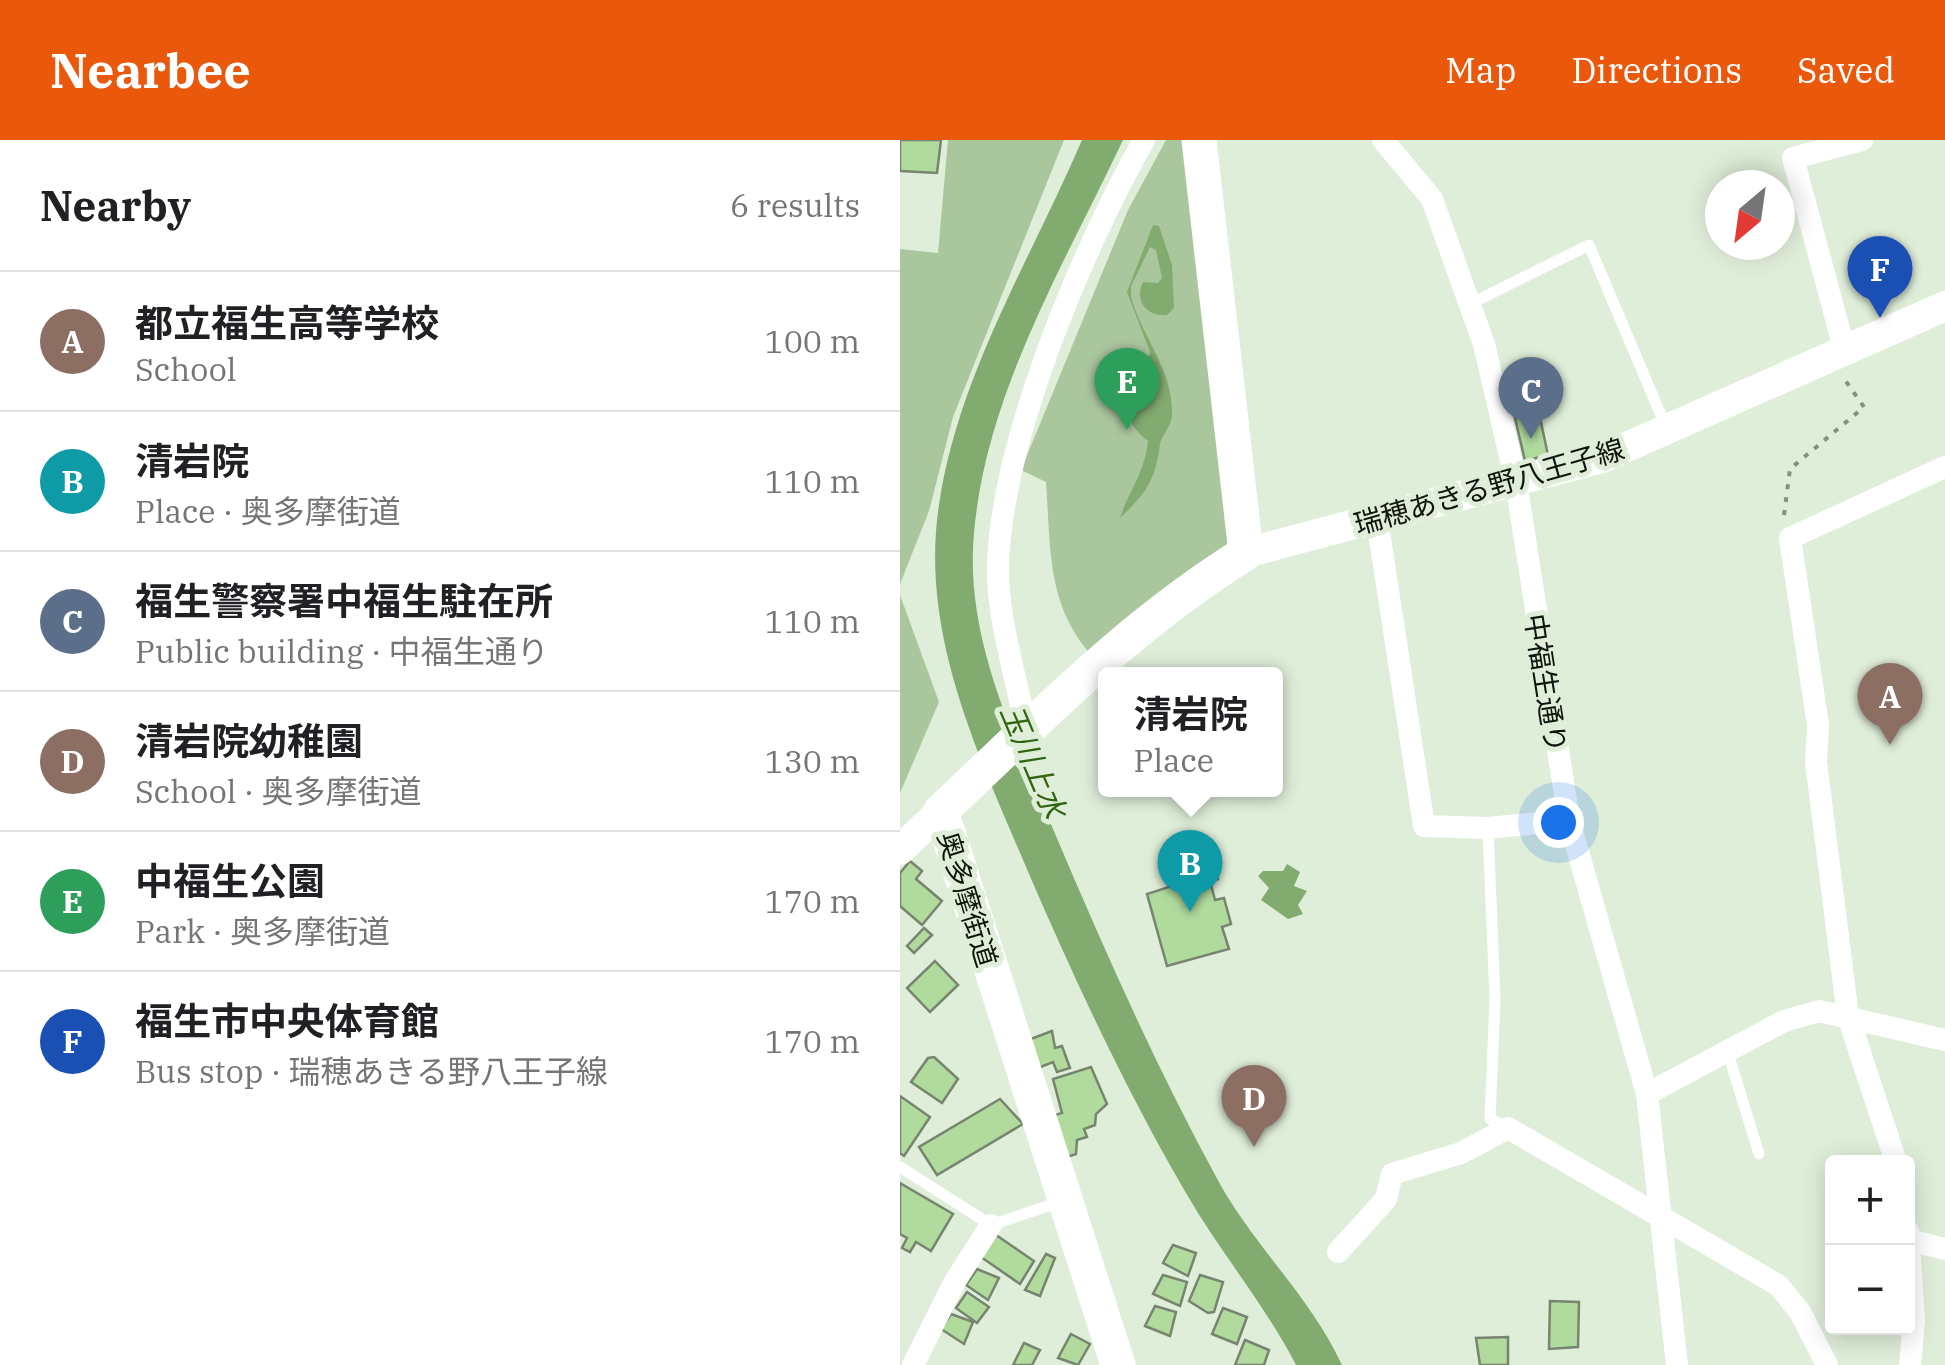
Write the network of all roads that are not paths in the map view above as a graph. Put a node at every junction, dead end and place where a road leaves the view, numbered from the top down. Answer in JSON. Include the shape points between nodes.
{"nodes":[{"id":1,"x":1144,"y":140,"type":"edge"},
{"id":2,"x":1199,"y":140,"type":"edge"},
{"id":3,"x":1383,"y":140,"type":"edge"},
{"id":4,"x":1862,"y":140,"type":"edge"},
{"id":5,"x":1791,"y":149,"type":"edge"},
{"id":6,"x":1470,"y":304,"type":"junction"},
{"id":7,"x":1945,"y":306,"type":"edge"},
{"id":8,"x":1838,"y":355,"type":"junction"},
{"id":9,"x":1668,"y":431,"type":"junction"},
{"id":10,"x":1945,"y":467,"type":"edge"},
{"id":11,"x":1516,"y":482,"type":"junction"},
{"id":12,"x":1377,"y":519,"type":"junction"},
{"id":13,"x":1246,"y":553,"type":"junction"},
{"id":14,"x":1026,"y":729,"type":"junction"},
{"id":15,"x":941,"y":811,"type":"junction"},
{"id":16,"x":1570,"y":820,"type":"junction"},
{"id":17,"x":1488,"y":828,"type":"junction"},
{"id":18,"x":900,"y":850,"type":"edge"},
{"id":19,"x":1848,"y":1016,"type":"junction"},
{"id":20,"x":1945,"y":1040,"type":"edge"},
{"id":21,"x":1728,"y":1054,"type":"junction"},
{"id":22,"x":1647,"y":1094,"type":"junction"},
{"id":23,"x":1508,"y":1128,"type":"junction"},
{"id":24,"x":1759,"y":1154,"type":"dead end"},
{"id":25,"x":1894,"y":1155,"type":"edge"},
{"id":26,"x":900,"y":1167,"type":"edge"},
{"id":27,"x":1064,"y":1201,"type":"junction"},
{"id":28,"x":1662,"y":1216,"type":"junction"},
{"id":29,"x":991,"y":1224,"type":"junction"},
{"id":30,"x":1915,"y":1242,"type":"edge"},
{"id":31,"x":1908,"y":1245,"type":"edge"},
{"id":32,"x":1945,"y":1249,"type":"edge"},
{"id":33,"x":1338,"y":1252,"type":"dead end"},
{"id":34,"x":913,"y":1365,"type":"edge"},
{"id":35,"x":1118,"y":1365,"type":"edge"},
{"id":36,"x":1677,"y":1365,"type":"edge"},
{"id":37,"x":1827,"y":1365,"type":"edge"},
{"id":38,"x":1910,"y":1365,"type":"edge"}],
"edges":[{"from":1,"to":14,"type":"street","via":[[1065,310],[1013,457],[998,572]]},
{"from":2,"to":13,"type":"main road"},
{"from":3,"to":6,"type":"street","name":"中福生通り","via":[[1432,199]]},
{"from":4,"to":5,"type":"street"},
{"from":5,"to":8,"type":"street"},
{"from":6,"to":9,"type":"lane","via":[[1589,245]]},
{"from":6,"to":11,"type":"street","name":"中福生通り"},
{"from":7,"to":8,"type":"main road","name":"瑞穂あきる野八王子線"},
{"from":8,"to":9,"type":"main road","name":"瑞穂あきる野八王子線"},
{"from":9,"to":11,"type":"main road","name":"瑞穂あきる野八王子線"},
{"from":10,"to":19,"type":"street","via":[[1790,538],[1818,725],[1816,762]]},
{"from":11,"to":12,"type":"main road","name":"瑞穂あきる野八王子線"},
{"from":11,"to":16,"type":"street","name":"中福生通り"},
{"from":12,"to":13,"type":"main road","name":"瑞穂あきる野八王子線"},
{"from":12,"to":17,"type":"street","via":[[1424,826]]},
{"from":13,"to":14,"type":"main road","name":"奥多摩街道","via":[[1181,593]]},
{"from":14,"to":15,"type":"main road","name":"奥多摩街道"},
{"from":15,"to":18,"type":"main road"},
{"from":15,"to":27,"type":"main road","name":"奥多摩街道"},
{"from":16,"to":17,"type":"street"},
{"from":16,"to":22,"type":"street","name":"中福生通り"},
{"from":17,"to":23,"type":"lane","via":[[1495,998],[1490,1118]]},
{"from":19,"to":20,"type":"street"},
{"from":19,"to":21,"type":"street","via":[[1820,1011],[1784,1021]]},
{"from":19,"to":25,"type":"street"},
{"from":21,"to":22,"type":"street"},
{"from":21,"to":24,"type":"lane"},
{"from":22,"to":28,"type":"street","name":"中福生通り"},
{"from":23,"to":28,"type":"street"},
{"from":23,"to":33,"type":"street","via":[[1461,1153],[1392,1174],[1386,1199]]},
{"from":26,"to":29,"type":"lane"},
{"from":27,"to":29,"type":"lane"},
{"from":27,"to":35,"type":"main road","name":"奥多摩街道"},
{"from":28,"to":36,"type":"street","name":"中福生通り"},
{"from":28,"to":37,"type":"street","via":[[1778,1285]]},
{"from":29,"to":34,"type":"street"},
{"from":30,"to":32,"type":"street"},
{"from":31,"to":38,"type":"street"}]}
